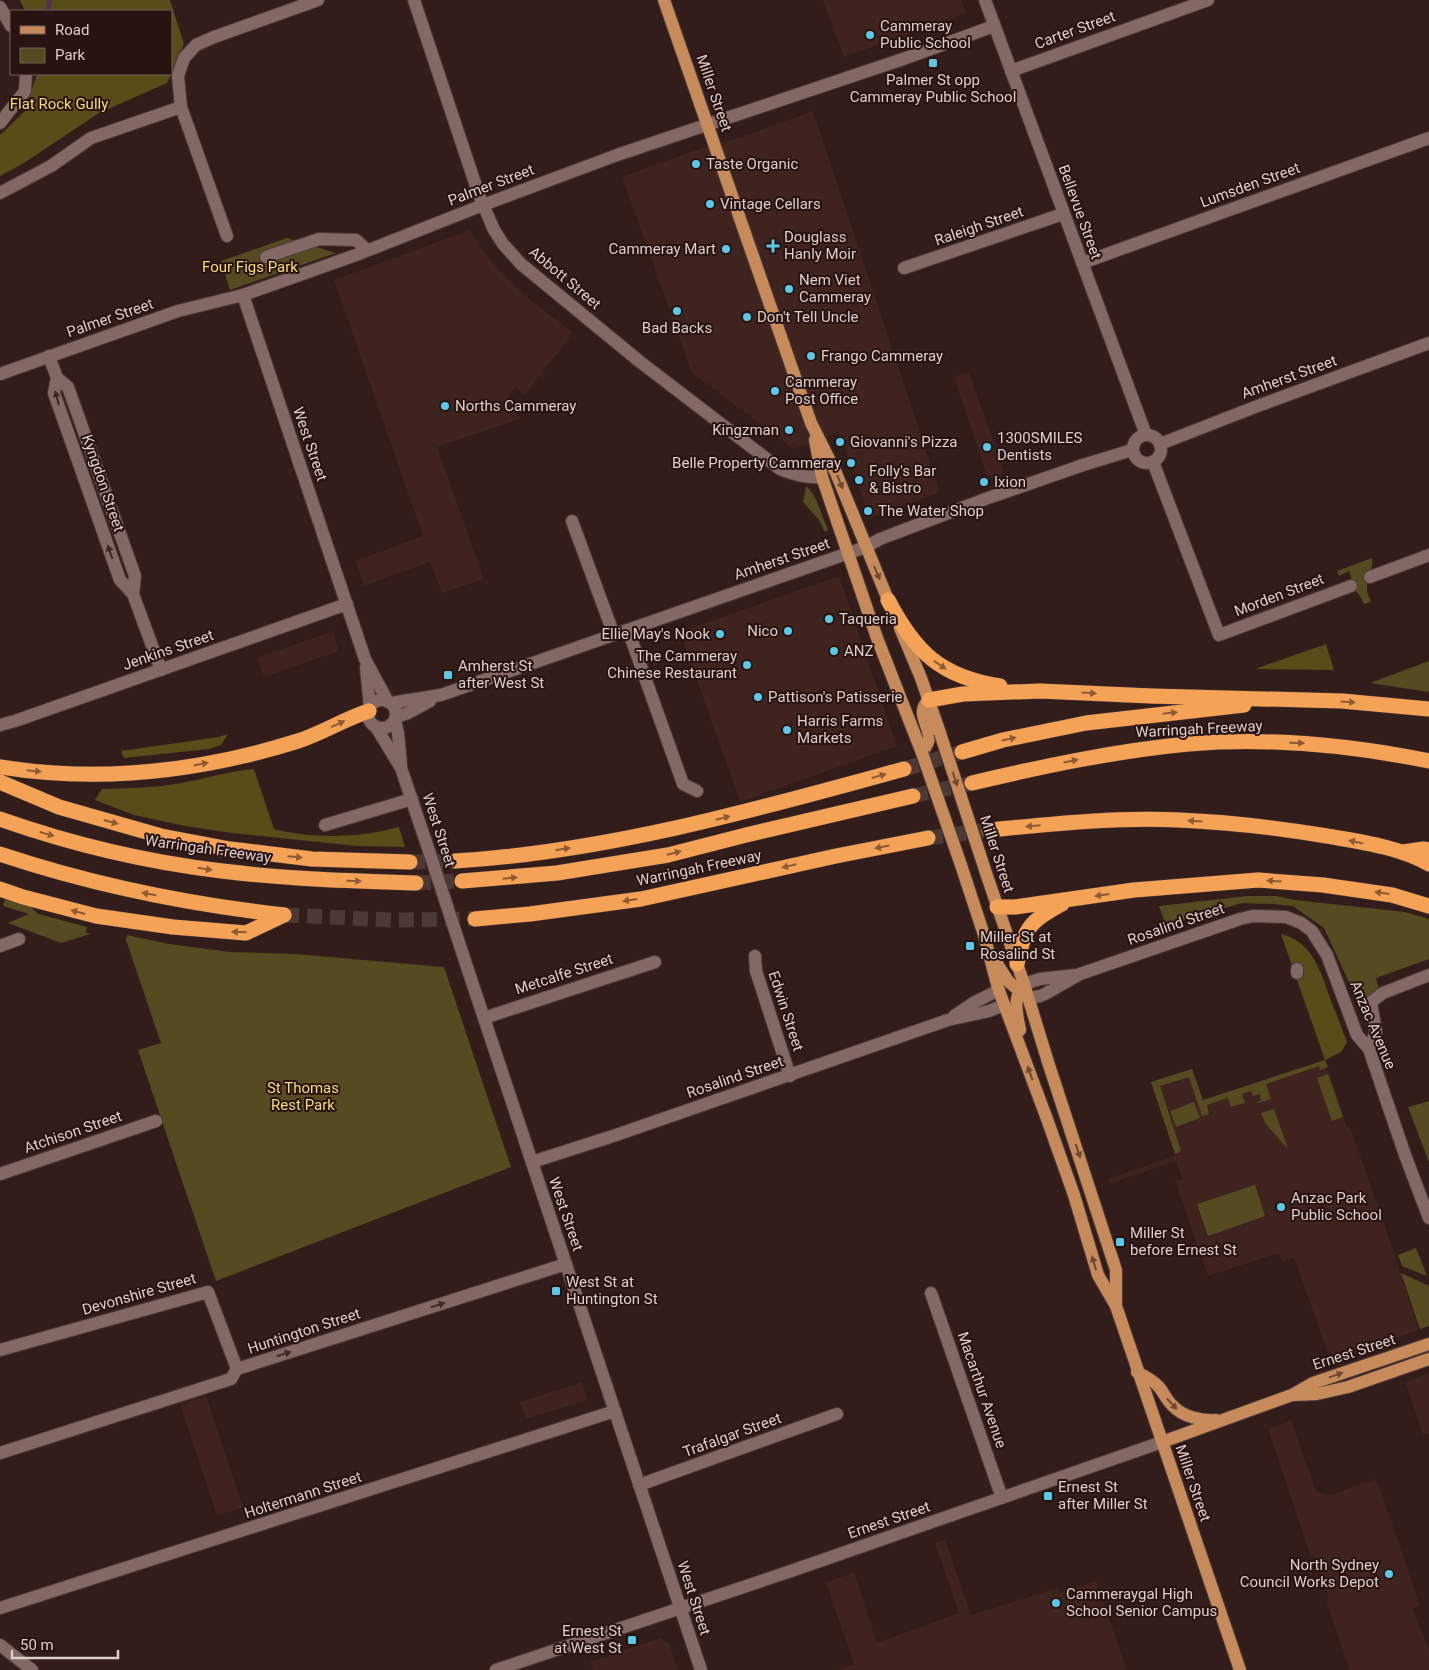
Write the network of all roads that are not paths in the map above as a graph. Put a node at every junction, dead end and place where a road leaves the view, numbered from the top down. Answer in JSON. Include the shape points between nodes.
{"nodes":[{"id":1,"x":318,"y":0,"type":"edge"},
{"id":2,"x":414,"y":0,"type":"edge"},
{"id":3,"x":664,"y":0,"type":"edge"},
{"id":4,"x":985,"y":0,"type":"edge"},
{"id":5,"x":1208,"y":0,"type":"edge"},
{"id":6,"x":288,"y":6,"type":"edge"},
{"id":7,"x":0,"y":7,"type":"edge"},
{"id":8,"x":10,"y":24,"type":"edge"},
{"id":9,"x":994,"y":26,"type":"junction"},
{"id":10,"x":1011,"y":71,"type":"junction"},
{"id":11,"x":26,"y":75,"type":"edge"},
{"id":12,"x":180,"y":107,"type":"junction"},
{"id":13,"x":0,"y":123,"type":"edge"},
{"id":14,"x":708,"y":124,"type":"junction"},
{"id":15,"x":1429,"y":138,"type":"edge"},
{"id":16,"x":0,"y":193,"type":"edge"},
{"id":17,"x":483,"y":205,"type":"junction"},
{"id":18,"x":1064,"y":214,"type":"junction"},
{"id":19,"x":227,"y":236,"type":"dead end"},
{"id":20,"x":367,"y":250,"type":"junction"},
{"id":21,"x":266,"y":257,"type":"dead end"},
{"id":22,"x":1082,"y":263,"type":"junction"},
{"id":23,"x":904,"y":268,"type":"dead end"},
{"id":24,"x":243,"y":295,"type":"junction"},
{"id":25,"x":1429,"y":343,"type":"edge"},
{"id":26,"x":49,"y":356,"type":"junction"},
{"id":27,"x":0,"y":374,"type":"edge"},
{"id":28,"x":811,"y":423,"type":"junction"},
{"id":29,"x":1146,"y":435,"type":"junction"},
{"id":30,"x":1160,"y":444,"type":"junction"},
{"id":31,"x":1132,"y":450,"type":"junction"},
{"id":32,"x":1153,"y":462,"type":"junction"},
{"id":33,"x":822,"y":477,"type":"junction"},
{"id":34,"x":572,"y":520,"type":"dead end"},
{"id":35,"x":866,"y":547,"type":"junction"},
{"id":36,"x":848,"y":553,"type":"junction"},
{"id":37,"x":1429,"y":555,"type":"edge"},
{"id":38,"x":1370,"y":577,"type":"dead end"},
{"id":39,"x":1351,"y":586,"type":"dead end"},
{"id":40,"x":888,"y":600,"type":"junction"},
{"id":41,"x":347,"y":604,"type":"junction"},
{"id":42,"x":628,"y":630,"type":"junction"},
{"id":43,"x":614,"y":635,"type":"junction"},
{"id":44,"x":365,"y":660,"type":"junction"},
{"id":45,"x":161,"y":670,"type":"junction"},
{"id":46,"x":1040,"y":691,"type":"junction"},
{"id":47,"x":441,"y":695,"type":"junction"},
{"id":48,"x":1282,"y":699,"type":"junction"},
{"id":49,"x":929,"y":700,"type":"junction"},
{"id":50,"x":390,"y":703,"type":"junction"},
{"id":51,"x":369,"y":709,"type":"junction"},
{"id":52,"x":1429,"y":709,"type":"edge"},
{"id":53,"x":396,"y":719,"type":"junction"},
{"id":54,"x":0,"y":725,"type":"edge"},
{"id":55,"x":376,"y":727,"type":"junction"},
{"id":56,"x":927,"y":741,"type":"junction"},
{"id":57,"x":962,"y":752,"type":"tunnel mouth"},
{"id":58,"x":1429,"y":761,"type":"edge"},
{"id":59,"x":0,"y":767,"type":"edge"},
{"id":60,"x":401,"y":768,"type":"junction"},
{"id":61,"x":904,"y":769,"type":"tunnel mouth"},
{"id":62,"x":0,"y":782,"type":"edge"},
{"id":63,"x":972,"y":783,"type":"tunnel mouth"},
{"id":64,"x":697,"y":791,"type":"dead end"},
{"id":65,"x":913,"y":796,"type":"tunnel mouth"},
{"id":66,"x":412,"y":800,"type":"junction"},
{"id":67,"x":0,"y":819,"type":"edge"},
{"id":68,"x":325,"y":825,"type":"dead end"},
{"id":69,"x":989,"y":830,"type":"tunnel mouth"},
{"id":70,"x":928,"y":838,"type":"tunnel mouth"},
{"id":71,"x":1429,"y":850,"type":"edge"},
{"id":72,"x":1403,"y":852,"type":"junction"},
{"id":73,"x":0,"y":854,"type":"edge"},
{"id":74,"x":455,"y":861,"type":"tunnel mouth"},
{"id":75,"x":410,"y":862,"type":"tunnel mouth"},
{"id":76,"x":1429,"y":864,"type":"edge"},
{"id":77,"x":462,"y":881,"type":"tunnel mouth"},
{"id":78,"x":967,"y":882,"type":"junction"},
{"id":79,"x":416,"y":883,"type":"tunnel mouth"},
{"id":80,"x":0,"y":889,"type":"edge"},
{"id":81,"x":1070,"y":899,"type":"junction"},
{"id":82,"x":1429,"y":906,"type":"edge"},
{"id":83,"x":997,"y":907,"type":"junction"},
{"id":84,"x":1286,"y":917,"type":"joint"},
{"id":85,"x":475,"y":919,"type":"tunnel mouth"},
{"id":86,"x":19,"y":939,"type":"dead end"},
{"id":87,"x":0,"y":946,"type":"edge"},
{"id":88,"x":986,"y":946,"type":"junction"},
{"id":89,"x":755,"y":956,"type":"dead end"},
{"id":90,"x":655,"y":962,"type":"dead end"},
{"id":91,"x":1017,"y":964,"type":"junction"},
{"id":92,"x":1429,"y":975,"type":"edge"},
{"id":93,"x":999,"y":990,"type":"junction"},
{"id":94,"x":1024,"y":991,"type":"junction"},
{"id":95,"x":1004,"y":1005,"type":"junction"},
{"id":96,"x":484,"y":1018,"type":"junction"},
{"id":97,"x":948,"y":1020,"type":"junction"},
{"id":98,"x":1021,"y":1050,"type":"junction"},
{"id":99,"x":1369,"y":1050,"type":"junction"},
{"id":100,"x":790,"y":1076,"type":"junction"},
{"id":101,"x":156,"y":1121,"type":"dead end"},
{"id":102,"x":532,"y":1162,"type":"junction"},
{"id":103,"x":0,"y":1174,"type":"edge"},
{"id":104,"x":1429,"y":1218,"type":"edge"},
{"id":105,"x":566,"y":1264,"type":"junction"},
{"id":106,"x":931,"y":1293,"type":"dead end"},
{"id":107,"x":1116,"y":1306,"type":"junction"},
{"id":108,"x":1429,"y":1344,"type":"edge"},
{"id":109,"x":0,"y":1350,"type":"edge"},
{"id":110,"x":1429,"y":1359,"type":"edge"},
{"id":111,"x":237,"y":1369,"type":"junction"},
{"id":112,"x":1137,"y":1372,"type":"junction"},
{"id":113,"x":1292,"y":1395,"type":"junction"},
{"id":114,"x":615,"y":1411,"type":"junction"},
{"id":115,"x":836,"y":1414,"type":"dead end"},
{"id":116,"x":1226,"y":1419,"type":"junction"},
{"id":117,"x":1162,"y":1442,"type":"junction"},
{"id":118,"x":0,"y":1453,"type":"edge"},
{"id":119,"x":639,"y":1486,"type":"junction"},
{"id":120,"x":1002,"y":1498,"type":"junction"},
{"id":121,"x":0,"y":1608,"type":"edge"},
{"id":122,"x":681,"y":1608,"type":"junction"},
{"id":123,"x":0,"y":1645,"type":"edge"},
{"id":124,"x":32,"y":1670,"type":"edge"},
{"id":125,"x":496,"y":1670,"type":"edge"},
{"id":126,"x":701,"y":1670,"type":"edge"},
{"id":127,"x":1240,"y":1670,"type":"edge"}],
"edges":[{"from":1,"to":6,"type":"street"},
{"from":2,"to":17,"type":"street","name":"Abbott Street"},
{"from":3,"to":14,"type":"main road","name":"Miller Street"},
{"from":4,"to":9,"type":"street","name":"Bellevue Street"},
{"from":5,"to":10,"type":"street","name":"Carter Street"},
{"from":6,"to":12,"type":"street","via":[[196,45],[184,58],[178,76]]},
{"from":7,"to":8,"type":"street"},
{"from":9,"to":10,"type":"street","name":"Bellevue Street"},
{"from":9,"to":14,"type":"street","name":"Palmer Street"},
{"from":10,"to":18,"type":"street","name":"Bellevue Street"},
{"from":11,"to":13,"type":"street","via":[[25,91]]},
{"from":12,"to":16,"type":"street","via":[[91,138],[51,166]]},
{"from":12,"to":19,"type":"street"},
{"from":14,"to":17,"type":"street","name":"Palmer Street"},
{"from":14,"to":28,"type":"main road","name":"Miller Street"},
{"from":15,"to":22,"type":"street","name":"Lumsden Street"},
{"from":17,"to":20,"type":"street","name":"Palmer Street"},
{"from":17,"to":33,"type":"street","name":"Abbott Street","via":[[503,244],[521,264],[639,360],[780,469],[805,478]]},
{"from":18,"to":22,"type":"street","name":"Bellevue Street"},
{"from":18,"to":23,"type":"street","name":"Raleigh Street"},
{"from":20,"to":21,"type":"street","via":[[356,240],[319,239]]},
{"from":20,"to":24,"type":"street","name":"Palmer Street"},
{"from":22,"to":29,"type":"street","name":"Bellevue Street"},
{"from":24,"to":26,"type":"street","name":"Palmer Street","via":[[178,311]]},
{"from":24,"to":41,"type":"street","name":"West Street"},
{"from":25,"to":30,"type":"street","name":"Amherst Street"},
{"from":26,"to":27,"type":"street","name":"Palmer Street"},
{"from":26,"to":45,"type":"street","name":"Kyngdon Street","via":[[57,378],[68,388],[135,576],[133,594]]},
{"from":28,"to":33,"type":"main road","name":"Miller Street"},
{"from":28,"to":35,"type":"main road","name":"Miller Street","one_way":true,"via":[[836,473]]},
{"from":29,"to":30,"type":"street","via":[[1155,437]]},
{"from":29,"to":31,"type":"street","name":"Amherst Street","via":[[1135,441]]},
{"from":30,"to":32,"type":"street","via":[[1160,454]]},
{"from":31,"to":32,"type":"street","via":[[1140,462]]},
{"from":31,"to":35,"type":"street","name":"Amherst Street","via":[[988,498]]},
{"from":32,"to":39,"type":"street","name":"Morden Street","via":[[1219,635]]},
{"from":33,"to":36,"type":"main road","name":"Miller Street"},
{"from":34,"to":43,"type":"street"},
{"from":35,"to":36,"type":"street","name":"Amherst Street"},
{"from":35,"to":40,"type":"main road","name":"Miller Street","one_way":true},
{"from":36,"to":42,"type":"street","name":"Amherst Street"},
{"from":36,"to":56,"type":"main road","name":"Miller Street","via":[[877,638]]},
{"from":37,"to":38,"type":"street"},
{"from":40,"to":46,"type":"highway","one_way":true,"via":[[911,637],[941,667],[981,682]]},
{"from":40,"to":49,"type":"main road","name":"Miller Street"},
{"from":41,"to":44,"type":"street","name":"West Street"},
{"from":41,"to":45,"type":"street","name":"Jenkins Street"},
{"from":42,"to":43,"type":"street","name":"Amherst Street"},
{"from":42,"to":64,"type":"street","via":[[683,784]]},
{"from":43,"to":47,"type":"street","name":"Amherst Street"},
{"from":44,"to":50,"type":"street","name":"West Street"},
{"from":44,"to":51,"type":"street","name":"West Street"},
{"from":45,"to":54,"type":"street","name":"Jenkins Street"},
{"from":46,"to":48,"type":"highway","one_way":true},
{"from":46,"to":49,"type":"highway","via":[[963,694]]},
{"from":47,"to":50,"type":"street","name":"Amherst Street"},
{"from":47,"to":53,"type":"street","name":"Amherst Street"},
{"from":48,"to":52,"type":"highway","one_way":true},
{"from":57,"to":48,"type":"highway","one_way":true,"via":[[1086,723]]},
{"from":49,"to":56,"type":"main road","name":"Miller Street"},
{"from":50,"to":51,"type":"street","via":[[379,701]]},
{"from":50,"to":53,"type":"street","via":[[395,708]]},
{"from":51,"to":55,"type":"street","via":[[370,722]]},
{"from":59,"to":51,"type":"highway","one_way":true,"via":[[92,775],[187,766],[298,741]]},
{"from":53,"to":55,"type":"street","via":[[386,728]]},
{"from":53,"to":60,"type":"street","name":"West Street"},
{"from":55,"to":60,"type":"street","name":"West Street"},
{"from":56,"to":78,"type":"main road","name":"Miller Street","bridge":true},
{"from":56,"to":83,"type":"main road","name":"Miller Street","one_way":true,"bridge":true,"via":[[987,876]]},
{"from":63,"to":58,"type":"highway","name":"Warringah Freeway","one_way":true,"via":[[1102,755],[1207,743],[1303,743]]},
{"from":60,"to":66,"type":"street","name":"West Street"},
{"from":74,"to":61,"type":"highway","one_way":true,"via":[[533,854],[716,820]]},
{"from":62,"to":75,"type":"highway","one_way":true,"via":[[59,807],[161,836],[221,848],[312,859]]},
{"from":77,"to":65,"type":"highway","name":"Warringah Freeway","one_way":true,"via":[[557,873],[668,855]]},
{"from":66,"to":68,"type":"street"},
{"from":66,"to":96,"type":"street","name":"West Street","bridge":true},
{"from":67,"to":79,"type":"highway","name":"Warringah Freeway","one_way":true,"via":[[160,862],[222,872]]},
{"from":72,"to":69,"type":"highway","one_way":true,"via":[[1280,828],[1178,820],[1072,823]]},
{"from":70,"to":85,"type":"highway","name":"Warringah Freeway","one_way":true,"via":[[641,899]]},
{"from":71,"to":72,"type":"highway"},
{"from":72,"to":76,"type":"highway"},
{"from":73,"to":80,"type":"highway","via":[[80,879],[141,893],[284,915],[246,933],[173,927],[96,916]]},
{"from":78,"to":83,"type":"main road","via":[[979,898]]},
{"from":78,"to":88,"type":"main road","name":"Miller Street"},
{"from":82,"to":81,"type":"highway","one_way":true,"via":[[1382,893],[1258,880],[1134,890]]},
{"from":81,"to":83,"type":"highway"},
{"from":81,"to":91,"type":"highway","via":[[1032,923],[1023,939]]},
{"from":83,"to":91,"type":"main road","name":"Miller Street"},
{"from":84,"to":94,"type":"street","name":"Rosalind Street","via":[[1240,919],[1080,974],[1040,979]]},
{"from":84,"to":99,"type":"street","name":"Anzac Avenue","via":[[1312,931],[1327,955],[1357,1035]]},
{"from":86,"to":87,"type":"street"},
{"from":88,"to":93,"type":"main road","name":"Miller Street"},
{"from":88,"to":94,"type":"main road","via":[[1004,976]]},
{"from":89,"to":100,"type":"street","name":"Edwin Street","via":[[756,971]]},
{"from":90,"to":96,"type":"street","name":"Metcalfe Street"},
{"from":91,"to":94,"type":"main road","name":"Miller Street"},
{"from":92,"to":99,"type":"street","via":[[1383,993],[1371,1002],[1376,1032]]},
{"from":93,"to":95,"type":"main road","name":"Miller Street"},
{"from":93,"to":97,"type":"street","name":"Rosalind Street"},
{"from":94,"to":98,"type":"main road","via":[[1016,1004]]},
{"from":94,"to":107,"type":"main road","name":"Miller Street","one_way":true,"via":[[1116,1270]]},
{"from":95,"to":97,"type":"street","name":"Rosalind Street"},
{"from":95,"to":98,"type":"main road","name":"Miller Street"},
{"from":96,"to":102,"type":"street","name":"West Street"},
{"from":97,"to":100,"type":"street","name":"Rosalind Street"},
{"from":107,"to":98,"type":"main road","name":"Miller Street","one_way":true,"via":[[1098,1275],[1074,1195]]},
{"from":99,"to":104,"type":"street","name":"Anzac Avenue"},
{"from":100,"to":102,"type":"street","name":"Rosalind Street"},
{"from":101,"to":103,"type":"street","name":"Atchison Street"},
{"from":102,"to":105,"type":"street","name":"West Street"},
{"from":111,"to":105,"type":"street","name":"Huntington Street","one_way":true},
{"from":105,"to":114,"type":"street","name":"West Street"},
{"from":106,"to":120,"type":"street","name":"Macarthur Avenue"},
{"from":107,"to":112,"type":"main road","name":"Miller Street"},
{"from":113,"to":108,"type":"main road","name":"Ernest Street","one_way":true,"via":[[1313,1383]]},
{"from":109,"to":111,"type":"street","name":"Devonshire Street","via":[[208,1292]]},
{"from":110,"to":113,"type":"main road","name":"Ernest Street","via":[[1348,1386],[1317,1394]]},
{"from":111,"to":118,"type":"street","name":"Huntington Street","via":[[231,1380]]},
{"from":112,"to":116,"type":"main road","one_way":true,"via":[[1159,1387],[1181,1412],[1202,1419]]},
{"from":112,"to":117,"type":"main road","name":"Miller Street"},
{"from":113,"to":116,"type":"main road","name":"Ernest Street"},
{"from":114,"to":119,"type":"street","name":"West Street"},
{"from":114,"to":121,"type":"street","name":"Holtermann Street"},
{"from":115,"to":119,"type":"street","name":"Trafalgar Street"},
{"from":116,"to":117,"type":"main road","name":"Ernest Street"},
{"from":117,"to":120,"type":"street","name":"Ernest Street"},
{"from":117,"to":127,"type":"main road","name":"Miller Street"},
{"from":119,"to":122,"type":"street","name":"West Street"},
{"from":120,"to":122,"type":"street","name":"Ernest Street"},
{"from":122,"to":125,"type":"street","name":"Ernest Street"},
{"from":122,"to":126,"type":"street","name":"West Street"},
{"from":123,"to":124,"type":"street"}]}
